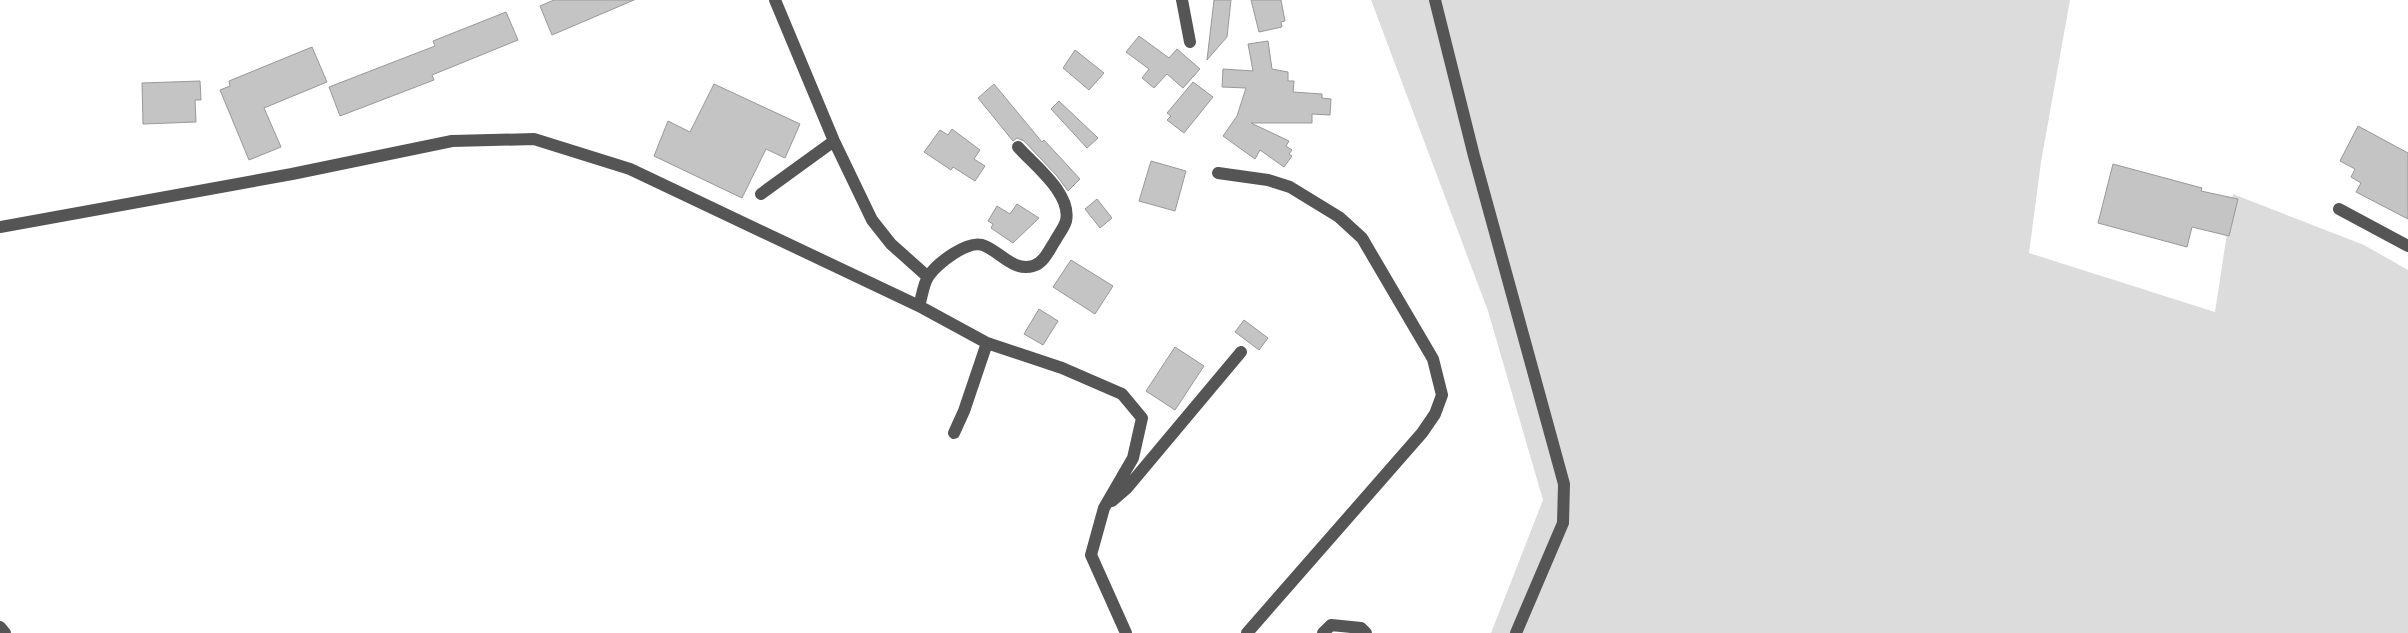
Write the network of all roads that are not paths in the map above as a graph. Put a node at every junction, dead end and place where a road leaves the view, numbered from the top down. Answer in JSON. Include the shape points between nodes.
{"nodes":[{"id":1,"x":775,"y":0,"type":"edge"},
{"id":2,"x":1182,"y":0,"type":"edge"},
{"id":3,"x":1436,"y":0,"type":"edge"},
{"id":4,"x":1190,"y":42,"type":"dead end"},
{"id":5,"x":834,"y":141,"type":"junction"},
{"id":6,"x":1018,"y":147,"type":"dead end"},
{"id":7,"x":1218,"y":173,"type":"dead end"},
{"id":8,"x":761,"y":194,"type":"dead end"},
{"id":9,"x":2339,"y":209,"type":"dead end"},
{"id":10,"x":0,"y":227,"type":"edge"},
{"id":11,"x":2408,"y":246,"type":"edge"},
{"id":12,"x":928,"y":277,"type":"junction"},
{"id":13,"x":919,"y":306,"type":"junction"},
{"id":14,"x":986,"y":343,"type":"junction"},
{"id":15,"x":1241,"y":352,"type":"dead end"},
{"id":16,"x":954,"y":433,"type":"dead end"},
{"id":17,"x":1104,"y":508,"type":"junction"},
{"id":18,"x":0,"y":627,"type":"edge"},
{"id":19,"x":5,"y":633,"type":"edge"},
{"id":20,"x":1126,"y":633,"type":"edge"},
{"id":21,"x":1247,"y":633,"type":"edge"},
{"id":22,"x":1323,"y":633,"type":"edge"},
{"id":23,"x":1366,"y":633,"type":"edge"},
{"id":24,"x":1516,"y":633,"type":"edge"}],
"edges":[{"from":1,"to":5,"type":"street"},
{"from":2,"to":4,"type":"street"},
{"from":3,"to":24,"type":"street","via":[[1474,156],[1564,484],[1563,523]]},
{"from":5,"to":8,"type":"street"},
{"from":5,"to":12,"type":"street","via":[[872,220],[892,244]]},
{"from":6,"to":12,"type":"street","via":[[1062,195],[1066,207],[1066,222],[1044,258],[1033,266],[1024,267],[1012,264],[978,244],[951,254]]},
{"from":7,"to":21,"type":"street","via":[[1268,180],[1290,187],[1339,217],[1362,238],[1433,359],[1442,395],[1435,414],[1422,433]]},
{"from":9,"to":11,"type":"street"},
{"from":10,"to":13,"type":"street","via":[[292,174],[452,141],[534,140],[630,169]]},
{"from":12,"to":13,"type":"street"},
{"from":13,"to":14,"type":"street"},
{"from":14,"to":16,"type":"street"},
{"from":14,"to":17,"type":"street","via":[[1062,368],[1122,394],[1142,418],[1134,458]]},
{"from":15,"to":17,"type":"street","via":[[1127,488]]},
{"from":17,"to":20,"type":"street","via":[[1091,555]]},
{"from":18,"to":19,"type":"street"},
{"from":22,"to":23,"type":"street","via":[[1330,625],[1361,628]]}]}
